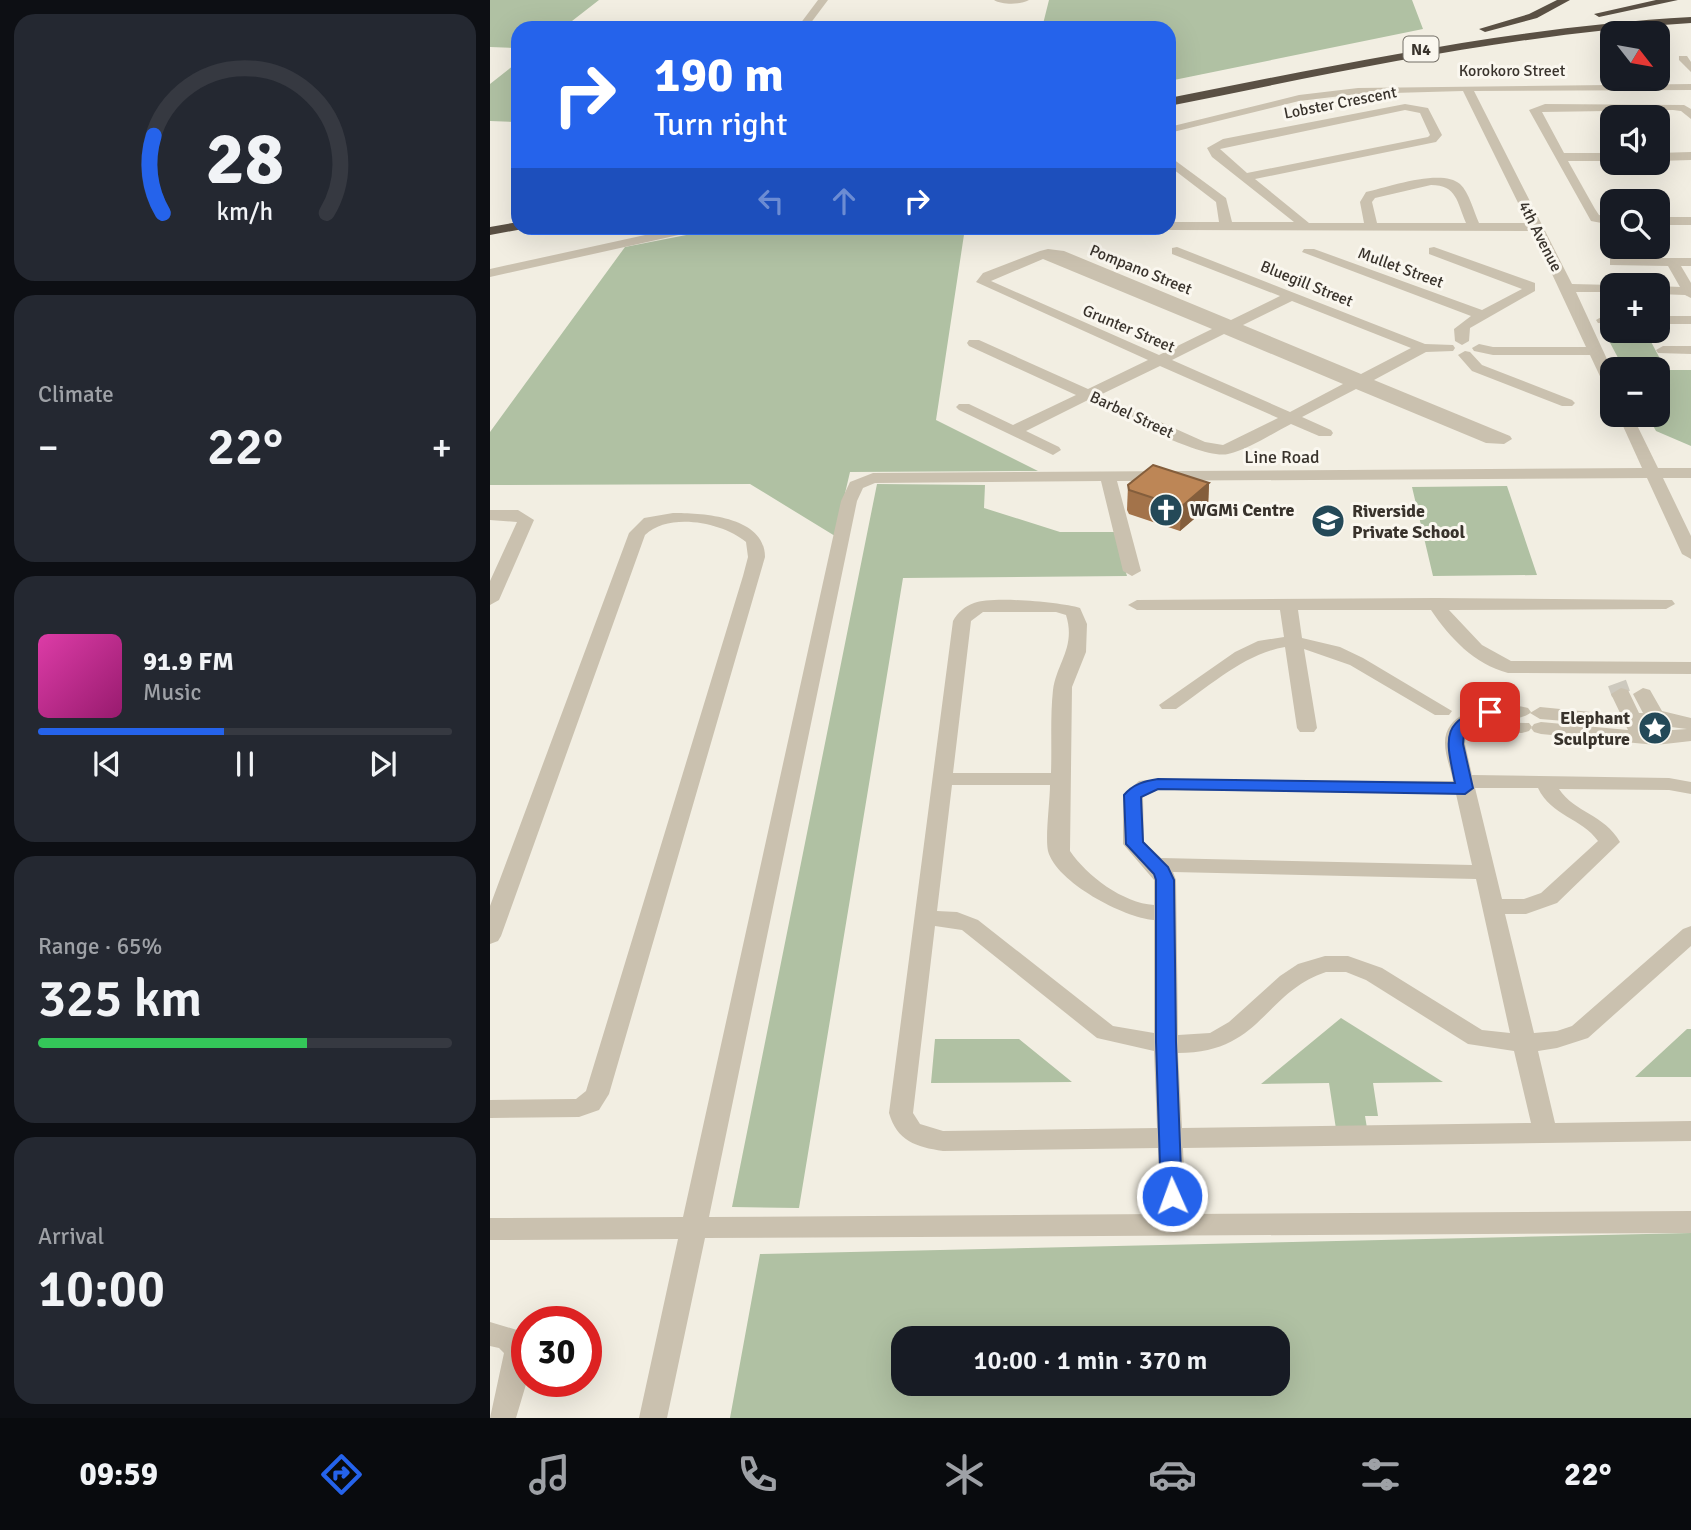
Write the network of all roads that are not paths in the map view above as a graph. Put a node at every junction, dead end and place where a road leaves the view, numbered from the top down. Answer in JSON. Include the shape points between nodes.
{"nodes":[{"id":1,"x":823,"y":0,"type":"edge"},
{"id":2,"x":999,"y":0,"type":"edge"},
{"id":3,"x":1565,"y":0,"type":"edge"},
{"id":4,"x":1673,"y":0,"type":"edge"},
{"id":5,"x":1024,"y":1,"type":"edge"},
{"id":6,"x":1691,"y":20,"type":"edge"},
{"id":7,"x":807,"y":21,"type":"edge"},
{"id":8,"x":1683,"y":58,"type":"dead end"},
{"id":9,"x":1691,"y":69,"type":"edge"},
{"id":10,"x":1691,"y":87,"type":"edge"},
{"id":11,"x":1466,"y":88,"type":"junction"},
{"id":12,"x":1217,"y":90,"type":"junction"},
{"id":13,"x":1176,"y":99,"type":"edge"},
{"id":14,"x":1176,"y":99,"type":"edge"},
{"id":15,"x":1691,"y":116,"type":"edge"},
{"id":16,"x":1176,"y":128,"type":"edge"},
{"id":17,"x":1691,"y":156,"type":"edge"},
{"id":18,"x":1559,"y":157,"type":"junction"},
{"id":19,"x":1600,"y":157,"type":"edge"},
{"id":20,"x":1670,"y":157,"type":"edge"},
{"id":21,"x":1176,"y":165,"type":"edge"},
{"id":22,"x":1247,"y":177,"type":"junction"},
{"id":23,"x":1600,"y":220,"type":"edge"},
{"id":24,"x":1670,"y":221,"type":"edge"},
{"id":25,"x":1691,"y":221,"type":"edge"},
{"id":26,"x":1176,"y":226,"type":"edge"},
{"id":27,"x":1226,"y":226,"type":"junction"},
{"id":28,"x":511,"y":227,"type":"edge"},
{"id":29,"x":1307,"y":227,"type":"junction"},
{"id":30,"x":1372,"y":228,"type":"junction"},
{"id":31,"x":1475,"y":228,"type":"junction"},
{"id":32,"x":1537,"y":230,"type":"junction"},
{"id":33,"x":490,"y":231,"type":"edge"},
{"id":34,"x":661,"y":235,"type":"edge"},
{"id":35,"x":1177,"y":251,"type":"dead end"},
{"id":36,"x":1434,"y":251,"type":"dead end"},
{"id":37,"x":1309,"y":252,"type":"dead end"},
{"id":38,"x":1045,"y":254,"type":"joint"},
{"id":39,"x":1615,"y":262,"type":"dead end"},
{"id":40,"x":1672,"y":262,"type":"junction"},
{"id":41,"x":1691,"y":262,"type":"edge"},
{"id":42,"x":490,"y":273,"type":"edge"},
{"id":43,"x":1670,"y":291,"type":"edge"},
{"id":44,"x":1569,"y":292,"type":"junction"},
{"id":45,"x":1600,"y":292,"type":"edge"},
{"id":46,"x":1690,"y":292,"type":"edge"},
{"id":47,"x":1292,"y":296,"type":"junction"},
{"id":48,"x":1481,"y":315,"type":"junction"},
{"id":49,"x":1670,"y":320,"type":"edge"},
{"id":50,"x":1691,"y":320,"type":"edge"},
{"id":51,"x":1226,"y":327,"type":"junction"},
{"id":52,"x":974,"y":343,"type":"dead end"},
{"id":53,"x":1593,"y":347,"type":"junction"},
{"id":54,"x":1423,"y":348,"type":"junction"},
{"id":55,"x":1466,"y":348,"type":"junction"},
{"id":56,"x":1663,"y":350,"type":"dead end"},
{"id":57,"x":1691,"y":350,"type":"edge"},
{"id":58,"x":1158,"y":360,"type":"junction"},
{"id":59,"x":1600,"y":362,"type":"edge"},
{"id":60,"x":1359,"y":382,"type":"junction"},
{"id":61,"x":1090,"y":395,"type":"junction"},
{"id":62,"x":1567,"y":403,"type":"dead end"},
{"id":63,"x":964,"y":407,"type":"dead end"},
{"id":64,"x":1291,"y":418,"type":"junction"},
{"id":65,"x":1470,"y":427,"type":"dead end"},
{"id":66,"x":1631,"y":427,"type":"edge"},
{"id":67,"x":1013,"y":431,"type":"junction"},
{"id":68,"x":1325,"y":433,"type":"dead end"},
{"id":69,"x":1054,"y":450,"type":"dead end"},
{"id":70,"x":1653,"y":473,"type":"junction"},
{"id":71,"x":1691,"y":473,"type":"edge"},
{"id":72,"x":1108,"y":477,"type":"junction"},
{"id":73,"x":873,"y":478,"type":"joint"},
{"id":74,"x":490,"y":515,"type":"edge"},
{"id":75,"x":1691,"y":554,"type":"edge"},
{"id":76,"x":1132,"y":571,"type":"dead end"},
{"id":77,"x":490,"y":600,"type":"edge"},
{"id":78,"x":1436,"y":603,"type":"junction"},
{"id":79,"x":1666,"y":604,"type":"dead end"},
{"id":80,"x":1137,"y":605,"type":"dead end"},
{"id":81,"x":1288,"y":605,"type":"junction"},
{"id":82,"x":1294,"y":642,"type":"junction"},
{"id":83,"x":1691,"y":668,"type":"edge"},
{"id":84,"x":1617,"y":682,"type":"junction"},
{"id":85,"x":1639,"y":682,"type":"junction"},
{"id":86,"x":1169,"y":705,"type":"dead end"},
{"id":87,"x":1442,"y":712,"type":"dead end"},
{"id":88,"x":1631,"y":719,"type":"junction"},
{"id":89,"x":1531,"y":720,"type":"junction"},
{"id":90,"x":1667,"y":720,"type":"junction"},
{"id":91,"x":1691,"y":724,"type":"edge"},
{"id":92,"x":1307,"y":728,"type":"dead end"},
{"id":93,"x":1691,"y":735,"type":"edge"},
{"id":94,"x":1656,"y":739,"type":"junction"},
{"id":95,"x":944,"y":779,"type":"junction"},
{"id":96,"x":1060,"y":779,"type":"junction"},
{"id":97,"x":1546,"y":783,"type":"junction"},
{"id":98,"x":1464,"y":785,"type":"junction"},
{"id":99,"x":1691,"y":788,"type":"edge"},
{"id":100,"x":1155,"y":864,"type":"junction"},
{"id":101,"x":1485,"y":872,"type":"junction"},
{"id":102,"x":1492,"y":906,"type":"junction"},
{"id":103,"x":1164,"y":913,"type":"junction"},
{"id":104,"x":927,"y":918,"type":"junction"},
{"id":105,"x":1691,"y":934,"type":"edge"},
{"id":106,"x":490,"y":936,"type":"edge"},
{"id":107,"x":1522,"y":1041,"type":"junction"},
{"id":108,"x":1166,"y":1042,"type":"junction"},
{"id":109,"x":490,"y":1110,"type":"edge"},
{"id":110,"x":1691,"y":1131,"type":"edge"},
{"id":111,"x":1545,"y":1132,"type":"junction"},
{"id":112,"x":1169,"y":1138,"type":"junction"},
{"id":113,"x":1691,"y":1223,"type":"edge"},
{"id":114,"x":1173,"y":1225,"type":"junction"},
{"id":115,"x":490,"y":1229,"type":"edge"},
{"id":116,"x":695,"y":1229,"type":"junction"},
{"id":117,"x":490,"y":1334,"type":"edge"},
{"id":118,"x":502,"y":1418,"type":"edge"},
{"id":119,"x":653,"y":1418,"type":"edge"}],
"edges":[{"from":1,"to":7,"type":"street"},
{"from":2,"to":5,"type":"street"},
{"from":3,"to":12,"type":"highway","via":[[1508,23]]},
{"from":4,"to":12,"type":"highway","number":"N4"},
{"from":6,"to":14,"type":"highway","via":[[1520,36]]},
{"from":8,"to":9,"type":"street"},
{"from":10,"to":11,"type":"street","name":"Korokoro Street"},
{"from":11,"to":16,"type":"street","name":"Korokoro Street","via":[[1309,96]]},
{"from":11,"to":32,"type":"street","name":"4th Avenue"},
{"from":12,"to":13,"type":"highway","number":"N4"},
{"from":15,"to":18,"type":"street","via":[[1684,108],[1674,107],[1538,108],[1536,117]]},
{"from":17,"to":20,"type":"street"},
{"from":18,"to":19,"type":"street"},
{"from":18,"to":23,"type":"street","via":[[1591,214]]},
{"from":21,"to":27,"type":"street","via":[[1222,201]]},
{"from":22,"to":22,"type":"street","name":"Lobster Crescent","via":[[1213,148],[1409,107],[1424,110],[1436,135],[1426,142]]},
{"from":22,"to":29,"type":"street","name":"Lobster Crescent"},
{"from":24,"to":25,"type":"street"},
{"from":26,"to":27,"type":"street"},
{"from":27,"to":29,"type":"street"},
{"from":28,"to":33,"type":"highway"},
{"from":29,"to":30,"type":"street"},
{"from":30,"to":31,"type":"street"},
{"from":30,"to":31,"type":"street","via":[[1366,202],[1370,195],[1440,180],[1457,187]]},
{"from":31,"to":32,"type":"street","via":[[1504,233]]},
{"from":32,"to":44,"type":"street","name":"4th Avenue"},
{"from":34,"to":42,"type":"street"},
{"from":35,"to":47,"type":"street","name":"Bluegill Street"},
{"from":36,"to":48,"type":"street","via":[[1530,286]]},
{"from":37,"to":48,"type":"street","name":"Mullet Street"},
{"from":38,"to":51,"type":"street","name":"Pompano Street"},
{"from":38,"to":58,"type":"street","name":"Grunter Street","via":[[983,282]]},
{"from":39,"to":40,"type":"street"},
{"from":40,"to":41,"type":"street"},
{"from":40,"to":46,"type":"street"},
{"from":43,"to":46,"type":"street"},
{"from":44,"to":45,"type":"street"},
{"from":44,"to":53,"type":"street","name":"4th Avenue"},
{"from":47,"to":51,"type":"street"},
{"from":47,"to":54,"type":"street","name":"Bluegill Street"},
{"from":48,"to":55,"type":"street","via":[[1461,329]]},
{"from":49,"to":50,"type":"street"},
{"from":51,"to":58,"type":"street"},
{"from":51,"to":60,"type":"street","name":"Pompano Street"},
{"from":52,"to":61,"type":"street","name":"Barbel Street"},
{"from":53,"to":55,"type":"street"},
{"from":53,"to":59,"type":"street","name":"4th Avenue"},
{"from":54,"to":55,"type":"street"},
{"from":54,"to":60,"type":"street","name":"Barbel Street"},
{"from":55,"to":62,"type":"street","via":[[1477,368]]},
{"from":56,"to":57,"type":"street"},
{"from":58,"to":61,"type":"street"},
{"from":58,"to":64,"type":"street","name":"Grunter Street"},
{"from":60,"to":64,"type":"street","name":"Barbel Street"},
{"from":60,"to":65,"type":"street","name":"Pompano Street"},
{"from":61,"to":64,"type":"street","name":"Barbel Street","via":[[1217,450],[1238,445]]},
{"from":61,"to":67,"type":"street"},
{"from":63,"to":67,"type":"street"},
{"from":64,"to":68,"type":"street","name":"Grunter Street"},
{"from":66,"to":70,"type":"street"},
{"from":67,"to":69,"type":"street"},
{"from":70,"to":71,"type":"street","name":"Line Road"},
{"from":70,"to":72,"type":"street","name":"Line Road"},
{"from":70,"to":75,"type":"street"},
{"from":72,"to":73,"type":"street","name":"Line Road"},
{"from":72,"to":76,"type":"street"},
{"from":73,"to":116,"type":"street","via":[[856,485],[849,501]]},
{"from":74,"to":77,"type":"street","via":[[517,515],[526,520]]},
{"from":78,"to":79,"type":"street"},
{"from":78,"to":81,"type":"street"},
{"from":78,"to":84,"type":"street","via":[[1454,632],[1501,665]]},
{"from":80,"to":81,"type":"street"},
{"from":81,"to":82,"type":"street"},
{"from":82,"to":86,"type":"street","via":[[1252,651]]},
{"from":82,"to":87,"type":"street","via":[[1342,655]]},
{"from":82,"to":92,"type":"street"},
{"from":83,"to":85,"type":"street"},
{"from":84,"to":85,"type":"street"},
{"from":84,"to":88,"type":"street"},
{"from":85,"to":90,"type":"street","via":[[1654,715]]},
{"from":88,"to":89,"type":"street"},
{"from":88,"to":90,"type":"street"},
{"from":88,"to":94,"type":"street","via":[[1643,735]]},
{"from":89,"to":94,"type":"street"},
{"from":89,"to":98,"type":"street","via":[[1456,733]]},
{"from":90,"to":91,"type":"street"},
{"from":93,"to":94,"type":"street"},
{"from":95,"to":96,"type":"street"},
{"from":95,"to":96,"type":"street","via":[[962,621],[980,607],[1057,607],[1074,612],[1077,652],[1063,687]]},
{"from":95,"to":104,"type":"street"},
{"from":96,"to":103,"type":"street","via":[[1062,859],[1124,905]]},
{"from":97,"to":98,"type":"street"},
{"from":97,"to":99,"type":"street"},
{"from":97,"to":102,"type":"street","via":[[1558,803],[1602,830],[1609,842],[1549,898],[1526,907]]},
{"from":98,"to":100,"type":"street","via":[[1146,786],[1133,795],[1134,844]]},
{"from":98,"to":101,"type":"street"},
{"from":100,"to":101,"type":"street"},
{"from":100,"to":103,"type":"street","via":[[1165,880]]},
{"from":101,"to":102,"type":"street"},
{"from":102,"to":107,"type":"street"},
{"from":103,"to":108,"type":"street"},
{"from":104,"to":108,"type":"street","via":[[970,925],[1105,1032],[1121,1039]]},
{"from":104,"to":112,"type":"street","via":[[901,1113],[913,1135],[943,1141]]},
{"from":105,"to":107,"type":"street","via":[[1580,1032],[1567,1039]]},
{"from":106,"to":109,"type":"street","via":[[637,533],[650,522],[669,519],[712,521],[744,533],[756,547],[752,576],[597,1094],[579,1108]]},
{"from":107,"to":108,"type":"street","via":[[1476,1038],[1374,974],[1332,963],[1306,969],[1214,1042]]},
{"from":107,"to":111,"type":"street"},
{"from":108,"to":112,"type":"street"},
{"from":110,"to":111,"type":"street"},
{"from":111,"to":112,"type":"street"},
{"from":112,"to":114,"type":"street"},
{"from":113,"to":114,"type":"street"},
{"from":114,"to":116,"type":"street"},
{"from":115,"to":116,"type":"street"},
{"from":116,"to":119,"type":"street"},
{"from":117,"to":118,"type":"street","via":[[507,1338],[518,1349]]}]}
